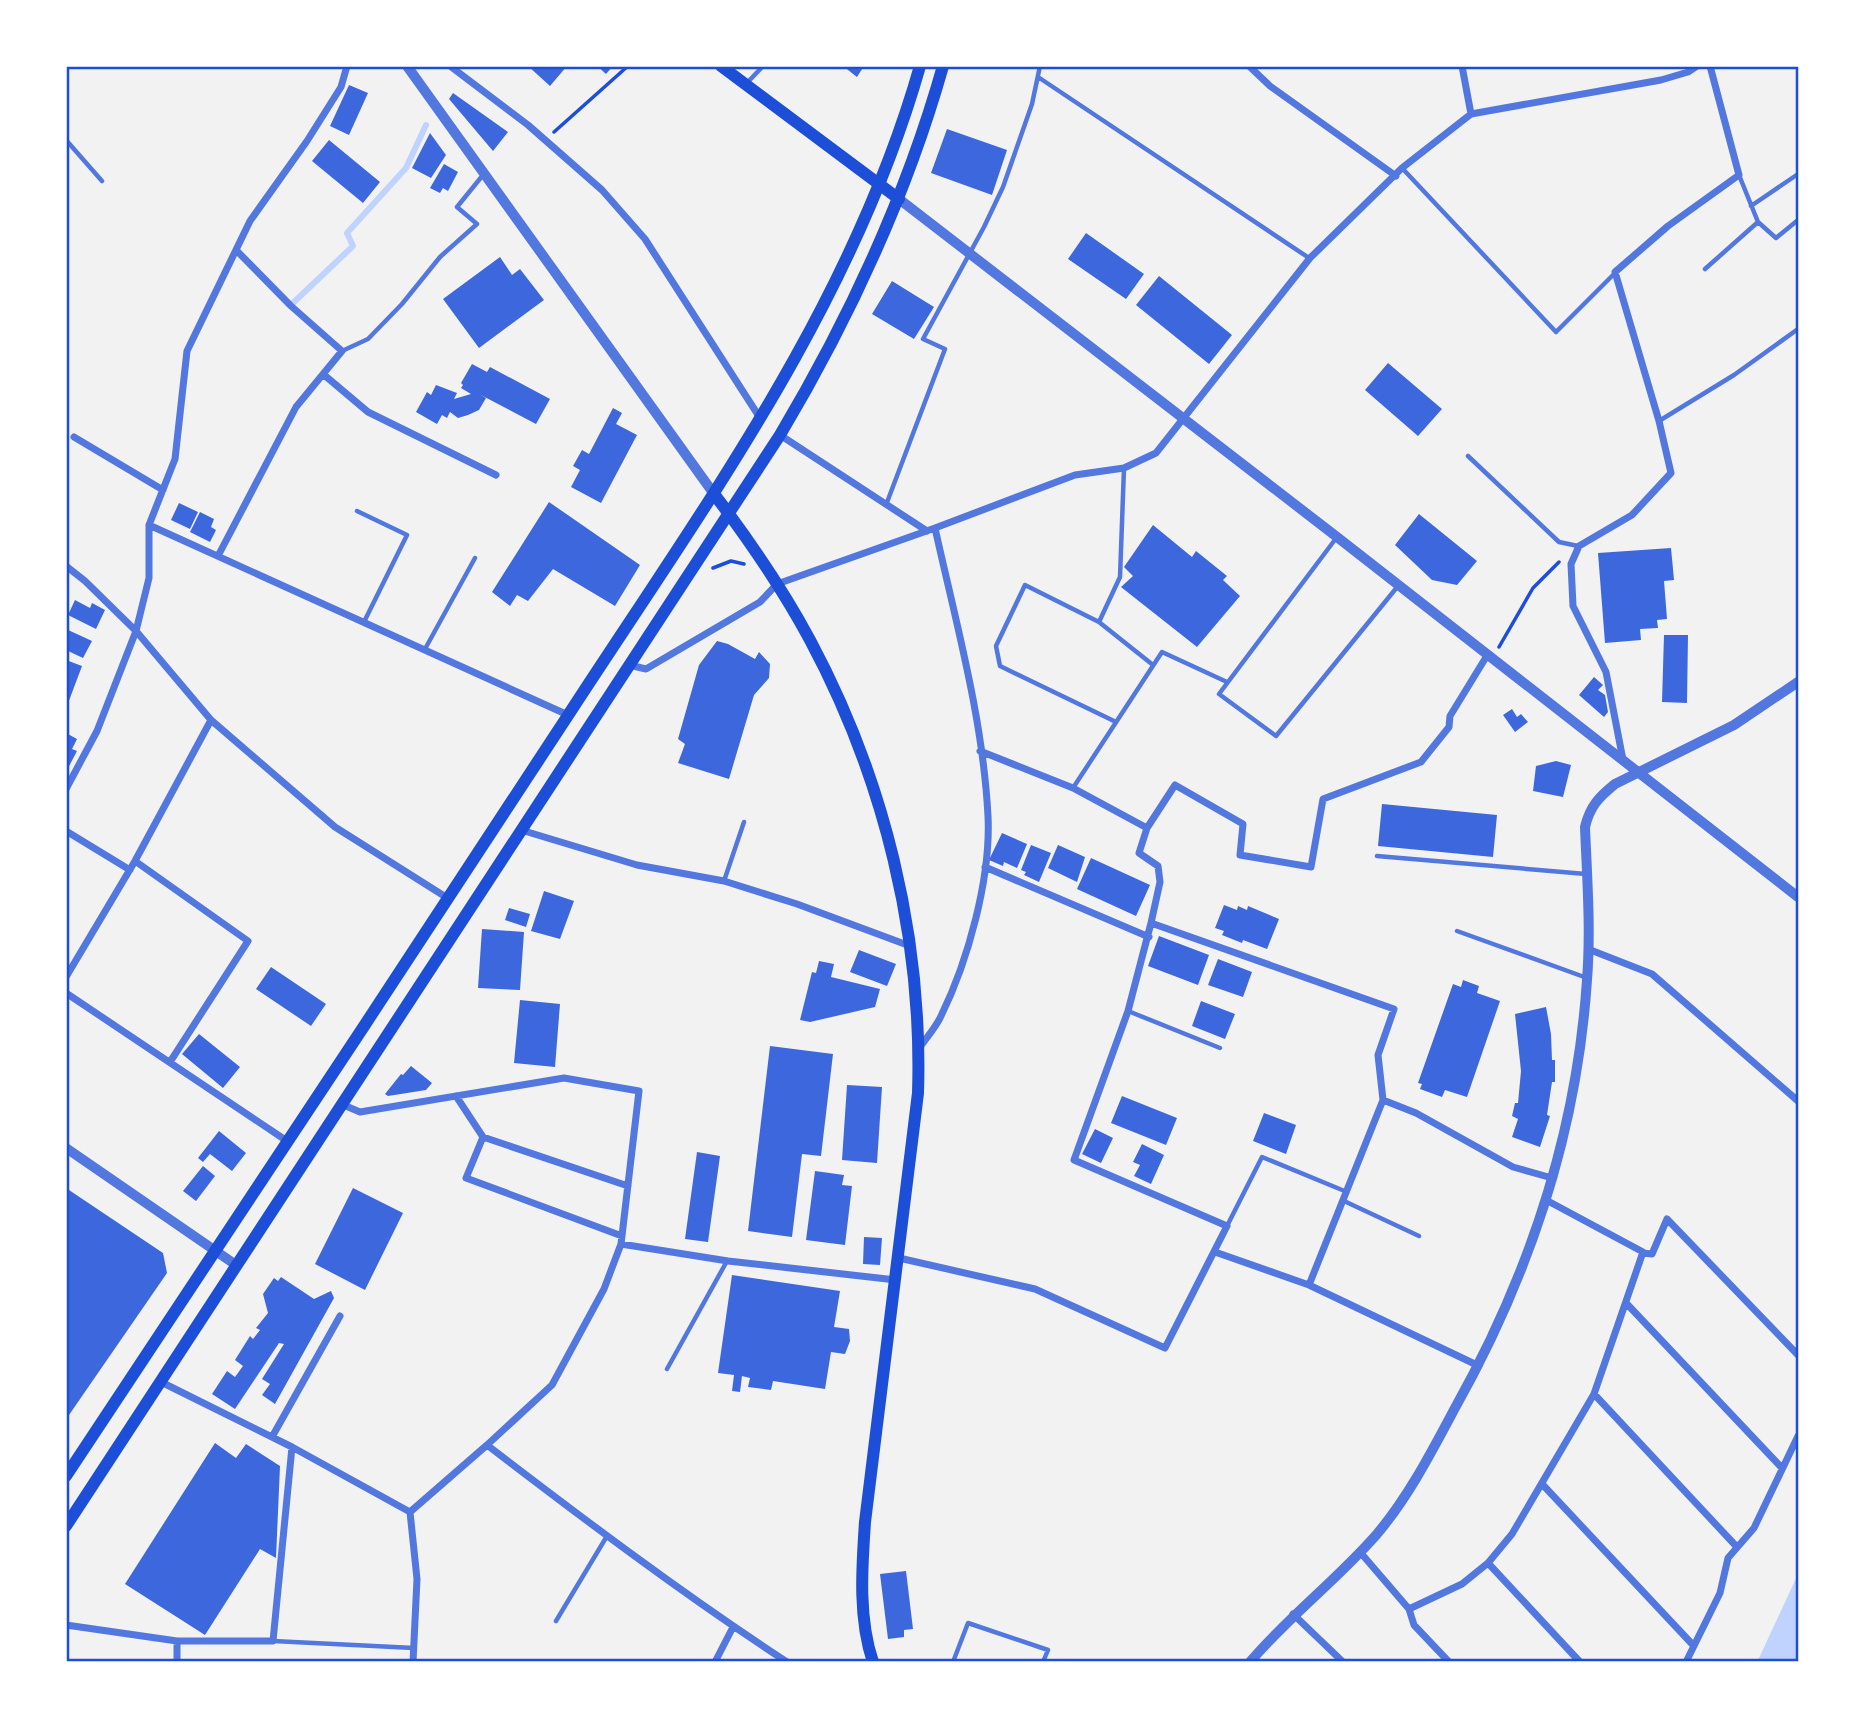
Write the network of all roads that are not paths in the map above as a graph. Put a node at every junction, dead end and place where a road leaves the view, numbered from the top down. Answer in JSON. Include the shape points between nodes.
{"nodes":[{"id":1,"x":347,"y":66,"type":"edge"},
{"id":2,"x":407,"y":66,"type":"edge"},
{"id":3,"x":450,"y":66,"type":"edge"},
{"id":4,"x":721,"y":66,"type":"edge"},
{"id":5,"x":764,"y":66,"type":"edge"},
{"id":6,"x":920,"y":66,"type":"edge"},
{"id":7,"x":943,"y":66,"type":"edge"},
{"id":8,"x":1040,"y":66,"type":"edge"},
{"id":9,"x":1248,"y":66,"type":"edge"},
{"id":10,"x":1462,"y":66,"type":"edge"},
{"id":11,"x":1697,"y":66,"type":"edge"},
{"id":12,"x":1710,"y":66,"type":"edge"},
{"id":13,"x":1038,"y":77,"type":"junction"},
{"id":14,"x":746,"y":85,"type":"junction"},
{"id":15,"x":1471,"y":114,"type":"junction"},
{"id":16,"x":66,"y":140,"type":"edge"},
{"id":17,"x":1402,"y":168,"type":"junction"},
{"id":18,"x":484,"y":174,"type":"junction"},
{"id":19,"x":1798,"y":174,"type":"edge"},
{"id":20,"x":1739,"y":175,"type":"junction"},
{"id":21,"x":1395,"y":176,"type":"junction"},
{"id":22,"x":102,"y":180,"type":"dead end"},
{"id":23,"x":879,"y":184,"type":"junction"},
{"id":24,"x":899,"y":199,"type":"junction"},
{"id":25,"x":1751,"y":206,"type":"junction"},
{"id":26,"x":1798,"y":220,"type":"edge"},
{"id":27,"x":1758,"y":222,"type":"junction"},
{"id":28,"x":237,"y":251,"type":"junction"},
{"id":29,"x":969,"y":253,"type":"junction"},
{"id":30,"x":1310,"y":258,"type":"junction"},
{"id":31,"x":1704,"y":269,"type":"dead end"},
{"id":32,"x":1615,"y":272,"type":"junction"},
{"id":33,"x":1798,"y":329,"type":"edge"},
{"id":34,"x":342,"y":351,"type":"junction"},
{"id":35,"x":323,"y":373,"type":"junction"},
{"id":36,"x":761,"y":418,"type":"junction"},
{"id":37,"x":1183,"y":419,"type":"junction"},
{"id":38,"x":1660,"y":421,"type":"junction"},
{"id":39,"x":780,"y":435,"type":"junction"},
{"id":40,"x":74,"y":437,"type":"dead end"},
{"id":41,"x":1468,"y":457,"type":"dead end"},
{"id":42,"x":1124,"y":468,"type":"junction"},
{"id":43,"x":496,"y":475,"type":"dead end"},
{"id":44,"x":163,"y":490,"type":"junction"},
{"id":45,"x":714,"y":494,"type":"junction"},
{"id":46,"x":886,"y":506,"type":"junction"},
{"id":47,"x":357,"y":511,"type":"dead end"},
{"id":48,"x":729,"y":514,"type":"junction"},
{"id":49,"x":149,"y":525,"type":"junction"},
{"id":50,"x":931,"y":530,"type":"junction"},
{"id":51,"x":1337,"y":537,"type":"junction"},
{"id":52,"x":1577,"y":546,"type":"junction"},
{"id":53,"x":218,"y":556,"type":"junction"},
{"id":54,"x":475,"y":558,"type":"dead end"},
{"id":55,"x":66,"y":566,"type":"edge"},
{"id":56,"x":777,"y":584,"type":"junction"},
{"id":57,"x":1399,"y":585,"type":"junction"},
{"id":58,"x":1099,"y":622,"type":"junction"},
{"id":59,"x":364,"y":623,"type":"junction"},
{"id":60,"x":136,"y":631,"type":"junction"},
{"id":61,"x":424,"y":650,"type":"junction"},
{"id":62,"x":1490,"y":656,"type":"junction"},
{"id":63,"x":629,"y":665,"type":"junction"},
{"id":64,"x":1153,"y":665,"type":"junction"},
{"id":65,"x":1227,"y":682,"type":"junction"},
{"id":66,"x":1798,"y":682,"type":"edge"},
{"id":67,"x":568,"y":715,"type":"junction"},
{"id":68,"x":211,"y":720,"type":"junction"},
{"id":69,"x":1114,"y":721,"type":"junction"},
{"id":70,"x":980,"y":751,"type":"junction"},
{"id":71,"x":1623,"y":760,"type":"junction"},
{"id":72,"x":1639,"y":772,"type":"junction"},
{"id":73,"x":1073,"y":788,"type":"junction"},
{"id":74,"x":66,"y":789,"type":"edge"},
{"id":75,"x":744,"y":821,"type":"dead end"},
{"id":76,"x":1146,"y":828,"type":"junction"},
{"id":77,"x":521,"y":830,"type":"junction"},
{"id":78,"x":66,"y":831,"type":"edge"},
{"id":79,"x":1377,"y":856,"type":"dead end"},
{"id":80,"x":135,"y":861,"type":"junction"},
{"id":81,"x":985,"y":867,"type":"junction"},
{"id":82,"x":130,"y":870,"type":"junction"},
{"id":83,"x":1587,"y":874,"type":"junction"},
{"id":84,"x":724,"y":881,"type":"junction"},
{"id":85,"x":1798,"y":897,"type":"edge"},
{"id":86,"x":449,"y":899,"type":"junction"},
{"id":87,"x":1151,"y":923,"type":"junction"},
{"id":88,"x":1457,"y":931,"type":"dead end"},
{"id":89,"x":1149,"y":937,"type":"junction"},
{"id":90,"x":910,"y":947,"type":"junction"},
{"id":91,"x":1588,"y":949,"type":"junction"},
{"id":92,"x":66,"y":977,"type":"edge"},
{"id":93,"x":1587,"y":979,"type":"junction"},
{"id":94,"x":66,"y":993,"type":"edge"},
{"id":95,"x":1128,"y":1011,"type":"junction"},
{"id":96,"x":920,"y":1047,"type":"junction"},
{"id":97,"x":1220,"y":1048,"type":"dead end"},
{"id":98,"x":170,"y":1062,"type":"junction"},
{"id":99,"x":456,"y":1096,"type":"junction"},
{"id":100,"x":1383,"y":1100,"type":"junction"},
{"id":101,"x":1798,"y":1101,"type":"edge"},
{"id":102,"x":341,"y":1104,"type":"junction"},
{"id":103,"x":483,"y":1137,"type":"junction"},
{"id":104,"x":286,"y":1141,"type":"junction"},
{"id":105,"x":66,"y":1149,"type":"edge"},
{"id":106,"x":1552,"y":1178,"type":"junction"},
{"id":107,"x":628,"y":1186,"type":"junction"},
{"id":108,"x":1348,"y":1192,"type":"junction"},
{"id":109,"x":1546,"y":1200,"type":"junction"},
{"id":110,"x":1344,"y":1201,"type":"junction"},
{"id":111,"x":1227,"y":1226,"type":"junction"},
{"id":112,"x":1419,"y":1236,"type":"dead end"},
{"id":113,"x":621,"y":1240,"type":"junction"},
{"id":114,"x":214,"y":1251,"type":"junction"},
{"id":115,"x":1215,"y":1252,"type":"junction"},
{"id":116,"x":1643,"y":1253,"type":"junction"},
{"id":117,"x":899,"y":1258,"type":"junction"},
{"id":118,"x":728,"y":1261,"type":"junction"},
{"id":119,"x":236,"y":1265,"type":"junction"},
{"id":120,"x":896,"y":1280,"type":"junction"},
{"id":121,"x":1310,"y":1285,"type":"junction"},
{"id":122,"x":1627,"y":1304,"type":"junction"},
{"id":123,"x":340,"y":1317,"type":"dead end"},
{"id":124,"x":1798,"y":1355,"type":"edge"},
{"id":125,"x":1479,"y":1366,"type":"junction"},
{"id":126,"x":667,"y":1368,"type":"dead end"},
{"id":127,"x":161,"y":1382,"type":"junction"},
{"id":128,"x":1594,"y":1394,"type":"junction"},
{"id":129,"x":1798,"y":1436,"type":"edge"},
{"id":130,"x":272,"y":1437,"type":"junction"},
{"id":131,"x":487,"y":1445,"type":"junction"},
{"id":132,"x":292,"y":1447,"type":"junction"},
{"id":133,"x":1782,"y":1468,"type":"junction"},
{"id":134,"x":66,"y":1476,"type":"edge"},
{"id":135,"x":1543,"y":1485,"type":"junction"},
{"id":136,"x":410,"y":1511,"type":"junction"},
{"id":137,"x":66,"y":1526,"type":"edge"},
{"id":138,"x":607,"y":1536,"type":"junction"},
{"id":139,"x":1736,"y":1546,"type":"junction"},
{"id":140,"x":1360,"y":1552,"type":"junction"},
{"id":141,"x":1488,"y":1563,"type":"junction"},
{"id":142,"x":1409,"y":1609,"type":"junction"},
{"id":143,"x":1293,"y":1615,"type":"junction"},
{"id":144,"x":556,"y":1621,"type":"dead end"},
{"id":145,"x":66,"y":1625,"type":"edge"},
{"id":146,"x":733,"y":1627,"type":"junction"},
{"id":147,"x":177,"y":1641,"type":"junction"},
{"id":148,"x":273,"y":1642,"type":"junction"},
{"id":149,"x":1693,"y":1645,"type":"junction"},
{"id":150,"x":414,"y":1648,"type":"junction"},
{"id":151,"x":177,"y":1661,"type":"edge"},
{"id":152,"x":414,"y":1661,"type":"edge"},
{"id":153,"x":715,"y":1661,"type":"edge"},
{"id":154,"x":787,"y":1661,"type":"edge"},
{"id":155,"x":873,"y":1661,"type":"edge"},
{"id":156,"x":953,"y":1661,"type":"edge"},
{"id":157,"x":1043,"y":1661,"type":"edge"},
{"id":158,"x":1250,"y":1661,"type":"edge"},
{"id":159,"x":1343,"y":1661,"type":"edge"},
{"id":160,"x":1449,"y":1661,"type":"edge"},
{"id":161,"x":1580,"y":1661,"type":"edge"},
{"id":162,"x":1686,"y":1661,"type":"edge"}],
"edges":[{"from":1,"to":28,"type":"street","via":[[341,87],[250,221]]},
{"from":2,"to":18,"type":"street"},
{"from":3,"to":36,"type":"street","via":[[602,190],[645,239]]},
{"from":4,"to":14,"type":"main road"},
{"from":5,"to":14,"type":"lane"},
{"from":6,"to":23,"type":"main road"},
{"from":7,"to":24,"type":"main road"},
{"from":8,"to":13,"type":"lane"},
{"from":9,"to":21,"type":"street"},
{"from":10,"to":15,"type":"street"},
{"from":11,"to":15,"type":"street","via":[[1661,80]]},
{"from":12,"to":20,"type":"street"},
{"from":13,"to":29,"type":"lane","via":[[1003,187]]},
{"from":13,"to":30,"type":"lane"},
{"from":14,"to":23,"type":"main road"},
{"from":15,"to":17,"type":"street"},
{"from":16,"to":22,"type":"lane"},
{"from":17,"to":21,"type":"street"},
{"from":17,"to":32,"type":"lane","via":[[1556,332]]},
{"from":18,"to":34,"type":"lane","via":[[457,207],[477,224],[440,257],[368,339]]},
{"from":18,"to":45,"type":"street"},
{"from":19,"to":25,"type":"lane"},
{"from":20,"to":25,"type":"lane"},
{"from":20,"to":32,"type":"street","via":[[1668,226]]},
{"from":21,"to":30,"type":"street"},
{"from":23,"to":24,"type":"main road"},
{"from":23,"to":36,"type":"main road","via":[[825,306]]},
{"from":24,"to":29,"type":"street"},
{"from":24,"to":39,"type":"main road","via":[[846,316]]},
{"from":25,"to":27,"type":"lane"},
{"from":26,"to":27,"type":"lane","via":[[1776,238]]},
{"from":27,"to":31,"type":"lane"},
{"from":28,"to":34,"type":"street"},
{"from":28,"to":44,"type":"street","via":[[187,351],[175,459]]},
{"from":29,"to":37,"type":"street"},
{"from":29,"to":46,"type":"lane","via":[[923,340],[945,349]]},
{"from":30,"to":37,"type":"street"},
{"from":32,"to":38,"type":"street"},
{"from":33,"to":38,"type":"lane"},
{"from":34,"to":35,"type":"street"},
{"from":35,"to":43,"type":"street","via":[[368,412]]},
{"from":35,"to":53,"type":"street","via":[[296,407]]},
{"from":36,"to":45,"type":"main road"},
{"from":37,"to":42,"type":"street","via":[[1156,453]]},
{"from":37,"to":51,"type":"street"},
{"from":38,"to":52,"type":"street","via":[[1671,473],[1632,516]]},
{"from":39,"to":46,"type":"street"},
{"from":39,"to":48,"type":"main road"},
{"from":40,"to":44,"type":"street"},
{"from":41,"to":52,"type":"lane","via":[[1559,542]]},
{"from":42,"to":50,"type":"street","via":[[1075,475]]},
{"from":42,"to":58,"type":"lane","via":[[1120,578]]},
{"from":44,"to":49,"type":"street"},
{"from":45,"to":48,"type":"main road"},
{"from":45,"to":67,"type":"main road"},
{"from":46,"to":50,"type":"street"},
{"from":47,"to":59,"type":"lane","via":[[407,535]]},
{"from":48,"to":56,"type":"main road"},
{"from":48,"to":63,"type":"main road"},
{"from":49,"to":53,"type":"street"},
{"from":49,"to":60,"type":"street","via":[[149,578]]},
{"from":50,"to":56,"type":"street"},
{"from":50,"to":70,"type":"street"},
{"from":51,"to":57,"type":"street"},
{"from":51,"to":65,"type":"lane"},
{"from":52,"to":71,"type":"street","via":[[1571,564],[1573,606],[1606,672]]},
{"from":53,"to":59,"type":"street"},
{"from":54,"to":61,"type":"lane"},
{"from":55,"to":60,"type":"street"},
{"from":56,"to":63,"type":"street","via":[[760,602],[646,669]]},
{"from":56,"to":90,"type":"main road","via":[[810,640],[870,782],[895,862]]},
{"from":57,"to":62,"type":"street"},
{"from":57,"to":65,"type":"lane","via":[[1276,736],[1219,694]]},
{"from":58,"to":64,"type":"lane"},
{"from":58,"to":69,"type":"lane","via":[[1025,585],[996,646],[1000,666]]},
{"from":59,"to":61,"type":"street"},
{"from":60,"to":68,"type":"street"},
{"from":60,"to":74,"type":"street","via":[[97,732]]},
{"from":61,"to":67,"type":"street"},
{"from":62,"to":71,"type":"street"},
{"from":62,"to":76,"type":"street","via":[[1450,716],[1449,727],[1421,762],[1323,799],[1311,867],[1240,855],[1243,824],[1175,785]]},
{"from":63,"to":77,"type":"main road"},
{"from":64,"to":65,"type":"lane","via":[[1162,652]]},
{"from":64,"to":69,"type":"lane"},
{"from":66,"to":72,"type":"street","via":[[1734,726]]},
{"from":67,"to":86,"type":"main road"},
{"from":68,"to":80,"type":"street"},
{"from":68,"to":86,"type":"street","via":[[335,827]]},
{"from":69,"to":73,"type":"lane"},
{"from":70,"to":73,"type":"street"},
{"from":70,"to":81,"type":"street","via":[[988,817]]},
{"from":71,"to":72,"type":"street"},
{"from":72,"to":83,"type":"street","via":[[1599,797],[1589,810]]},
{"from":72,"to":85,"type":"street"},
{"from":73,"to":76,"type":"street"},
{"from":75,"to":84,"type":"lane"},
{"from":76,"to":87,"type":"street","via":[[1139,853],[1158,866],[1160,882]]},
{"from":77,"to":84,"type":"street","via":[[637,865]]},
{"from":77,"to":102,"type":"main road"},
{"from":78,"to":82,"type":"street"},
{"from":79,"to":83,"type":"lane"},
{"from":80,"to":82,"type":"street"},
{"from":80,"to":98,"type":"street","via":[[248,941]]},
{"from":81,"to":89,"type":"street"},
{"from":81,"to":96,"type":"street","via":[[969,946],[940,1018]]},
{"from":82,"to":92,"type":"street"},
{"from":83,"to":91,"type":"street"},
{"from":84,"to":90,"type":"street"},
{"from":86,"to":104,"type":"main road"},
{"from":87,"to":89,"type":"street"},
{"from":87,"to":100,"type":"street","via":[[1394,1009],[1378,1055]]},
{"from":88,"to":93,"type":"lane"},
{"from":89,"to":95,"type":"street"},
{"from":90,"to":96,"type":"main road"},
{"from":91,"to":93,"type":"street"},
{"from":91,"to":101,"type":"street","via":[[1652,974]]},
{"from":93,"to":106,"type":"street","via":[[1572,1101]]},
{"from":94,"to":98,"type":"street"},
{"from":95,"to":97,"type":"lane"},
{"from":95,"to":111,"type":"street","via":[[1074,1160]]},
{"from":96,"to":117,"type":"main road"},
{"from":98,"to":104,"type":"street"},
{"from":99,"to":102,"type":"street","via":[[360,1112]]},
{"from":99,"to":103,"type":"street"},
{"from":99,"to":107,"type":"street","via":[[564,1078],[639,1091]]},
{"from":100,"to":106,"type":"street","via":[[1416,1113],[1513,1167]]},
{"from":100,"to":108,"type":"street"},
{"from":102,"to":119,"type":"main road"},
{"from":103,"to":107,"type":"street"},
{"from":103,"to":113,"type":"street","via":[[466,1178]]},
{"from":104,"to":114,"type":"main road"},
{"from":105,"to":114,"type":"street"},
{"from":106,"to":109,"type":"street"},
{"from":107,"to":113,"type":"street"},
{"from":108,"to":110,"type":"street"},
{"from":108,"to":111,"type":"lane","via":[[1262,1157]]},
{"from":109,"to":116,"type":"street"},
{"from":109,"to":125,"type":"street"},
{"from":110,"to":112,"type":"lane"},
{"from":110,"to":121,"type":"street"},
{"from":111,"to":115,"type":"street"},
{"from":113,"to":118,"type":"street"},
{"from":113,"to":131,"type":"street","via":[[604,1289],[552,1385]]},
{"from":114,"to":119,"type":"street"},
{"from":114,"to":134,"type":"main road"},
{"from":115,"to":117,"type":"street","via":[[1165,1348],[1035,1289]]},
{"from":115,"to":121,"type":"street"},
{"from":116,"to":122,"type":"street"},
{"from":116,"to":124,"type":"street","via":[[1652,1254],[1667,1219]]},
{"from":117,"to":120,"type":"main road"},
{"from":118,"to":120,"type":"street"},
{"from":118,"to":126,"type":"lane"},
{"from":119,"to":127,"type":"main road"},
{"from":120,"to":155,"type":"main road","via":[[862,1561]]},
{"from":121,"to":125,"type":"street"},
{"from":122,"to":128,"type":"street"},
{"from":122,"to":133,"type":"street"},
{"from":123,"to":130,"type":"street"},
{"from":125,"to":140,"type":"street","via":[[1408,1491]]},
{"from":127,"to":130,"type":"street"},
{"from":127,"to":137,"type":"main road"},
{"from":128,"to":135,"type":"street"},
{"from":128,"to":139,"type":"street"},
{"from":129,"to":133,"type":"street"},
{"from":130,"to":132,"type":"street"},
{"from":131,"to":136,"type":"street"},
{"from":131,"to":138,"type":"street"},
{"from":132,"to":136,"type":"street"},
{"from":132,"to":148,"type":"street"},
{"from":133,"to":139,"type":"street","via":[[1754,1528]]},
{"from":135,"to":141,"type":"street"},
{"from":135,"to":149,"type":"street"},
{"from":136,"to":150,"type":"street","via":[[418,1579]]},
{"from":138,"to":144,"type":"lane"},
{"from":138,"to":146,"type":"street"},
{"from":139,"to":149,"type":"street","via":[[1720,1593]]},
{"from":140,"to":142,"type":"street"},
{"from":140,"to":143,"type":"street"},
{"from":141,"to":142,"type":"street","via":[[1462,1584]]},
{"from":141,"to":161,"type":"street"},
{"from":142,"to":160,"type":"street","via":[[1414,1625]]},
{"from":143,"to":158,"type":"street"},
{"from":143,"to":159,"type":"street"},
{"from":145,"to":147,"type":"street"},
{"from":146,"to":153,"type":"street"},
{"from":146,"to":154,"type":"street"},
{"from":147,"to":148,"type":"street"},
{"from":147,"to":151,"type":"street"},
{"from":148,"to":150,"type":"lane"},
{"from":149,"to":162,"type":"street"},
{"from":150,"to":152,"type":"street"},
{"from":156,"to":157,"type":"lane","via":[[968,1623],[1048,1650]]}]}
